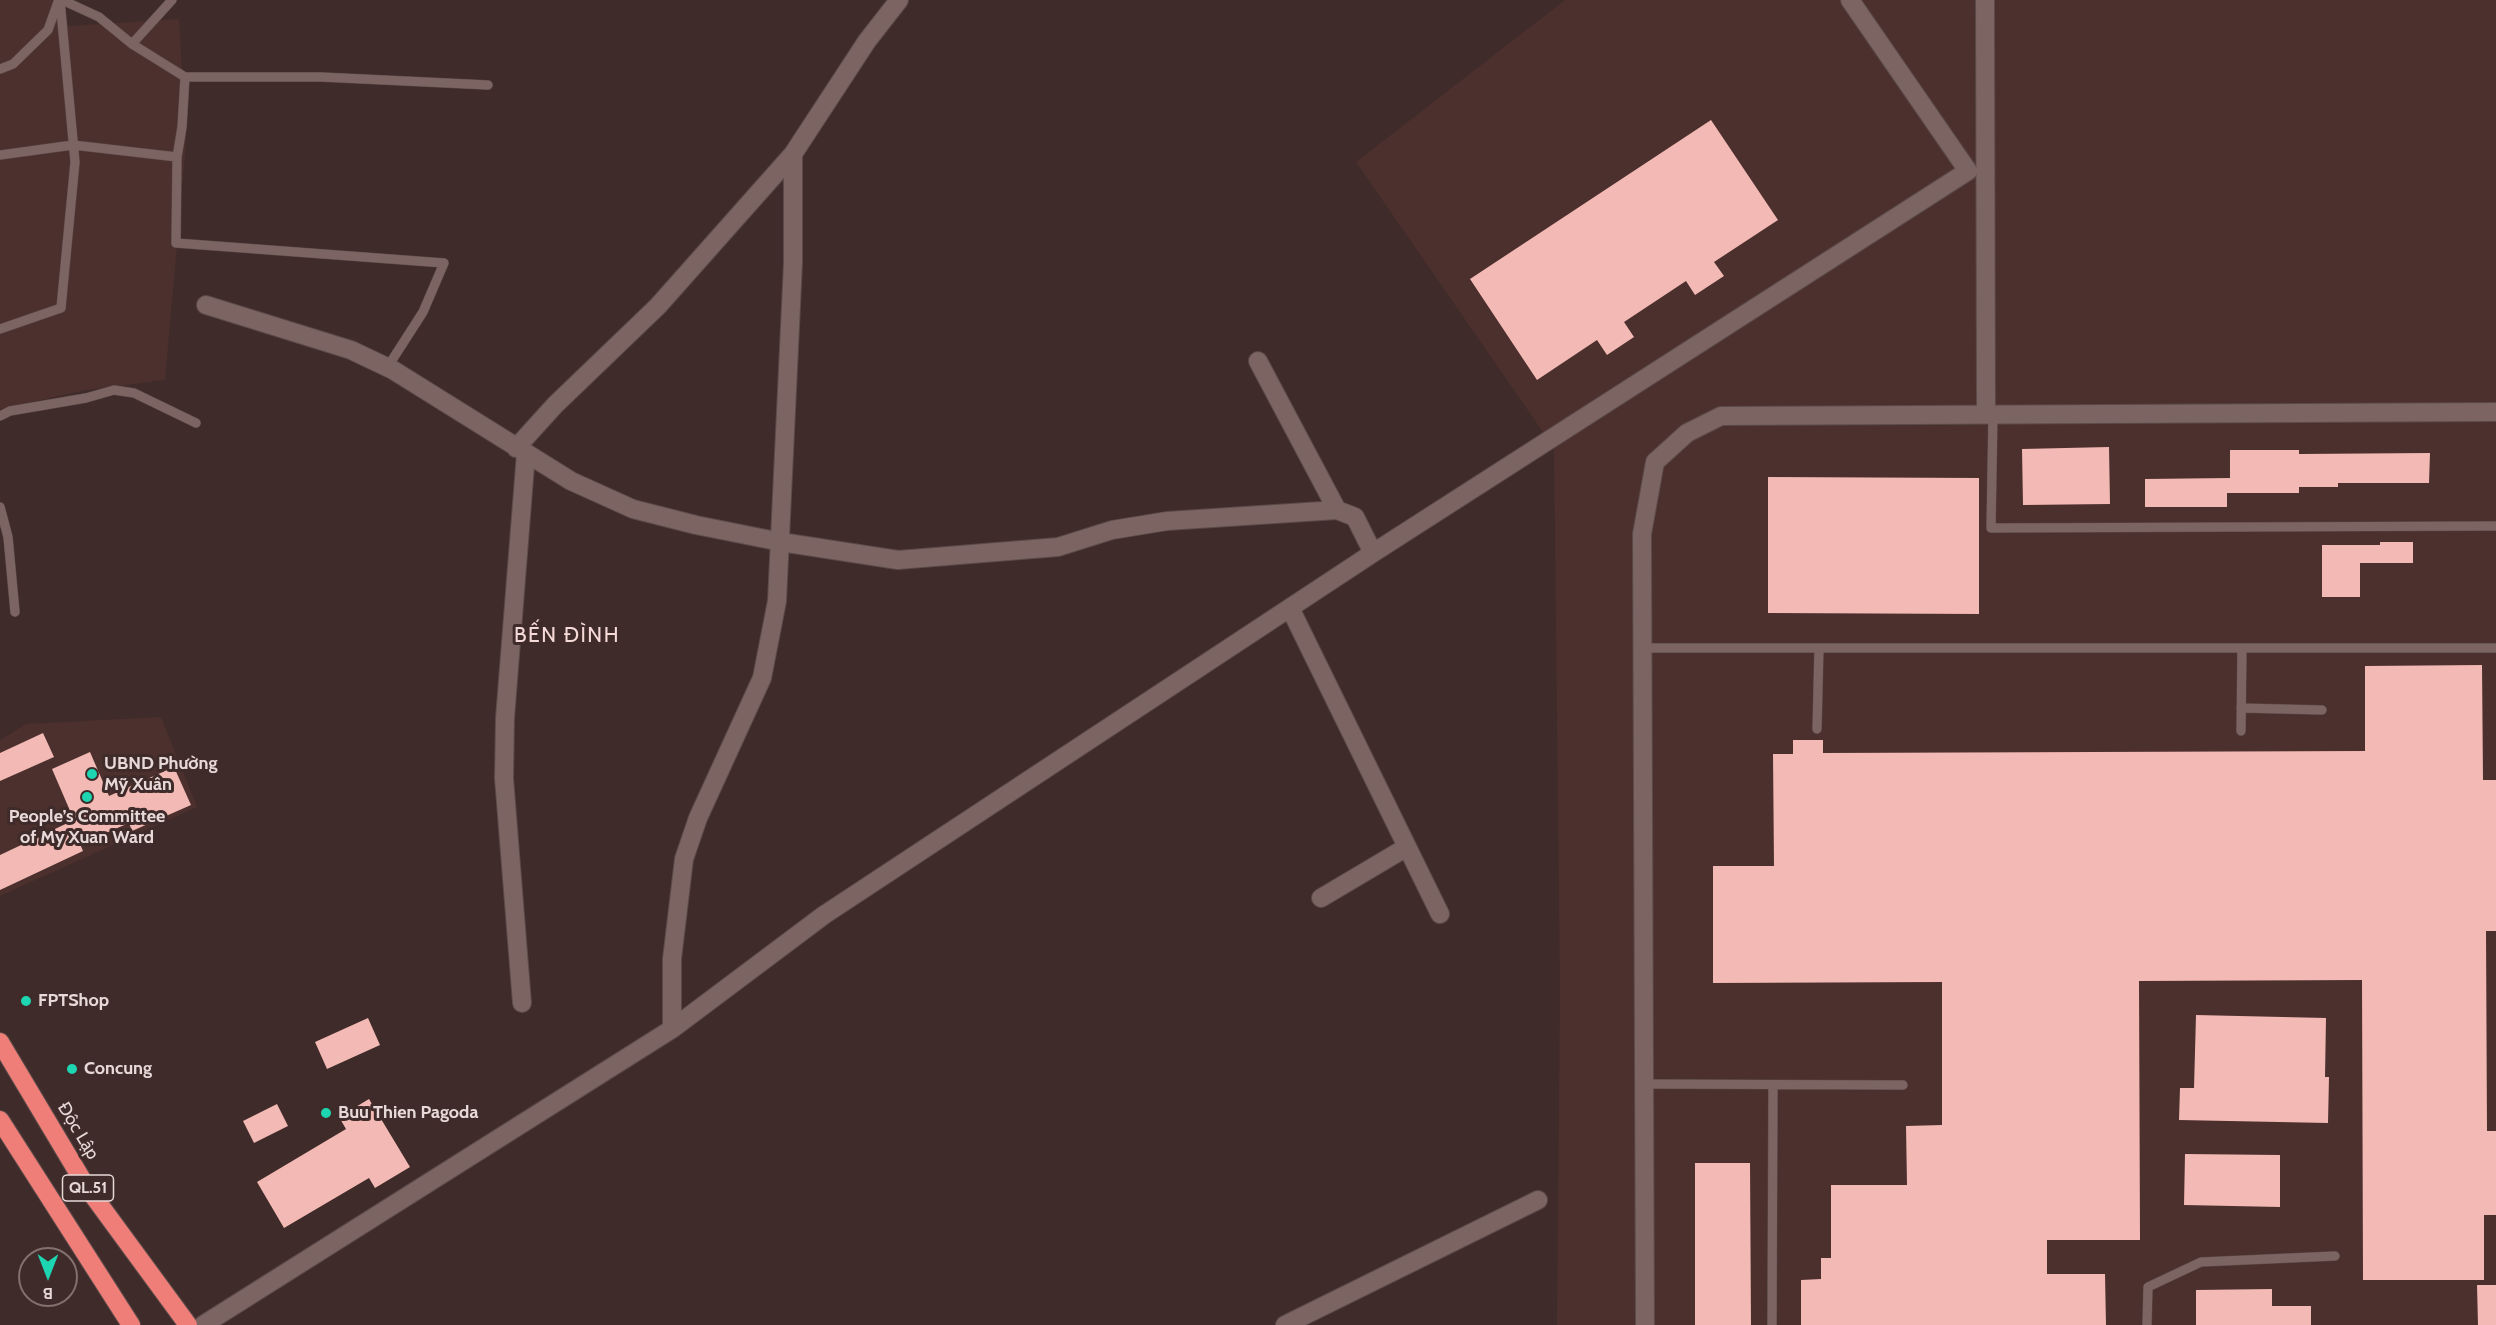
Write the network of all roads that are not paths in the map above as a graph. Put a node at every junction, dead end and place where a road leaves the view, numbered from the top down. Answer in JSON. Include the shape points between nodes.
{"nodes":[{"id":1,"x":60,"y":0,"type":"edge"},
{"id":2,"x":172,"y":0,"type":"edge"},
{"id":3,"x":899,"y":0,"type":"edge"},
{"id":4,"x":1850,"y":0,"type":"edge"},
{"id":5,"x":1985,"y":0,"type":"edge"},
{"id":6,"x":132,"y":44,"type":"junction"},
{"id":7,"x":0,"y":69,"type":"edge"},
{"id":8,"x":185,"y":77,"type":"junction"},
{"id":9,"x":488,"y":85,"type":"dead end"},
{"id":10,"x":74,"y":145,"type":"junction"},
{"id":11,"x":793,"y":154,"type":"junction"},
{"id":12,"x":0,"y":155,"type":"edge"},
{"id":13,"x":177,"y":157,"type":"junction"},
{"id":14,"x":207,"y":305,"type":"dead end"},
{"id":15,"x":0,"y":329,"type":"edge"},
{"id":16,"x":1258,"y":361,"type":"dead end"},
{"id":17,"x":387,"y":368,"type":"junction"},
{"id":18,"x":2496,"y":412,"type":"edge"},
{"id":19,"x":1990,"y":414,"type":"junction"},
{"id":20,"x":0,"y":416,"type":"edge"},
{"id":21,"x":196,"y":423,"type":"dead end"},
{"id":22,"x":521,"y":450,"type":"junction"},
{"id":23,"x":0,"y":507,"type":"edge"},
{"id":24,"x":1337,"y":510,"type":"junction"},
{"id":25,"x":2496,"y":526,"type":"edge"},
{"id":26,"x":781,"y":542,"type":"junction"},
{"id":27,"x":1373,"y":553,"type":"junction"},
{"id":28,"x":1290,"y":608,"type":"junction"},
{"id":29,"x":15,"y":612,"type":"dead end"},
{"id":30,"x":1642,"y":648,"type":"junction"},
{"id":31,"x":1819,"y":648,"type":"junction"},
{"id":32,"x":2242,"y":648,"type":"junction"},
{"id":33,"x":2496,"y":648,"type":"edge"},
{"id":34,"x":2241,"y":708,"type":"junction"},
{"id":35,"x":2322,"y":710,"type":"dead end"},
{"id":36,"x":1817,"y":729,"type":"dead end"},
{"id":37,"x":2241,"y":731,"type":"dead end"},
{"id":38,"x":1407,"y":847,"type":"junction"},
{"id":39,"x":1321,"y":898,"type":"dead end"},
{"id":40,"x":1440,"y":914,"type":"dead end"},
{"id":41,"x":522,"y":1004,"type":"dead end"},
{"id":42,"x":672,"y":1029,"type":"junction"},
{"id":43,"x":0,"y":1042,"type":"edge"},
{"id":44,"x":1644,"y":1084,"type":"junction"},
{"id":45,"x":1773,"y":1085,"type":"junction"},
{"id":46,"x":1903,"y":1085,"type":"dead end"},
{"id":47,"x":0,"y":1120,"type":"edge"},
{"id":48,"x":1538,"y":1200,"type":"dead end"},
{"id":49,"x":2335,"y":1256,"type":"dead end"},
{"id":50,"x":131,"y":1325,"type":"edge"},
{"id":51,"x":188,"y":1325,"type":"edge"},
{"id":52,"x":203,"y":1325,"type":"edge"},
{"id":53,"x":1285,"y":1325,"type":"edge"},
{"id":54,"x":1645,"y":1325,"type":"edge"},
{"id":55,"x":1772,"y":1325,"type":"edge"},
{"id":56,"x":2147,"y":1325,"type":"edge"}],
"edges":[{"from":1,"to":6,"type":"lane","via":[[99,17]]},
{"from":1,"to":7,"type":"lane","via":[[48,30],[13,64]]},
{"from":1,"to":10,"type":"lane"},
{"from":2,"to":6,"type":"lane"},
{"from":3,"to":11,"type":"street","via":[[867,41]]},
{"from":4,"to":27,"type":"street","via":[[1968,171]]},
{"from":5,"to":19,"type":"street"},
{"from":6,"to":8,"type":"lane"},
{"from":8,"to":9,"type":"lane","via":[[321,77]]},
{"from":8,"to":13,"type":"lane"},
{"from":10,"to":12,"type":"lane"},
{"from":10,"to":13,"type":"lane"},
{"from":10,"to":15,"type":"lane","via":[[61,308]]},
{"from":11,"to":22,"type":"street","via":[[658,306],[555,405]]},
{"from":11,"to":26,"type":"street","via":[[793,263]]},
{"from":13,"to":17,"type":"lane","via":[[176,243],[444,263],[423,312]]},
{"from":14,"to":17,"type":"street","via":[[351,350]]},
{"from":16,"to":24,"type":"street"},
{"from":17,"to":22,"type":"street"},
{"from":18,"to":19,"type":"street"},
{"from":19,"to":25,"type":"lane","via":[[1991,528]]},
{"from":19,"to":30,"type":"street","via":[[1721,416],[1687,433],[1655,462],[1642,534]]},
{"from":20,"to":21,"type":"lane","via":[[114,390],[134,393]]},
{"from":22,"to":26,"type":"street","via":[[571,481],[633,509]]},
{"from":22,"to":41,"type":"street","via":[[504,778]]},
{"from":23,"to":29,"type":"lane","via":[[8,537]]},
{"from":24,"to":26,"type":"street","via":[[1167,521],[1112,530],[1058,547],[898,560]]},
{"from":24,"to":27,"type":"street","via":[[1354,517]]},
{"from":26,"to":42,"type":"street","via":[[777,601],[762,678],[698,818],[684,859],[672,959]]},
{"from":27,"to":28,"type":"street"},
{"from":28,"to":38,"type":"street"},
{"from":28,"to":42,"type":"street","via":[[824,915]]},
{"from":30,"to":31,"type":"lane"},
{"from":30,"to":44,"type":"street"},
{"from":31,"to":32,"type":"lane"},
{"from":31,"to":36,"type":"lane"},
{"from":32,"to":33,"type":"lane"},
{"from":32,"to":34,"type":"lane"},
{"from":34,"to":35,"type":"lane"},
{"from":34,"to":37,"type":"lane"},
{"from":38,"to":39,"type":"street"},
{"from":38,"to":40,"type":"street"},
{"from":42,"to":52,"type":"street"},
{"from":43,"to":51,"type":"highway","name":"Độc Lập","number":"QL.51","via":[[86,1186]]},
{"from":44,"to":45,"type":"lane"},
{"from":44,"to":54,"type":"street"},
{"from":45,"to":46,"type":"lane"},
{"from":45,"to":55,"type":"lane"},
{"from":47,"to":50,"type":"highway","number":"QL.51"},
{"from":48,"to":53,"type":"street"},
{"from":49,"to":56,"type":"lane","via":[[2200,1262],[2148,1287]]}]}
